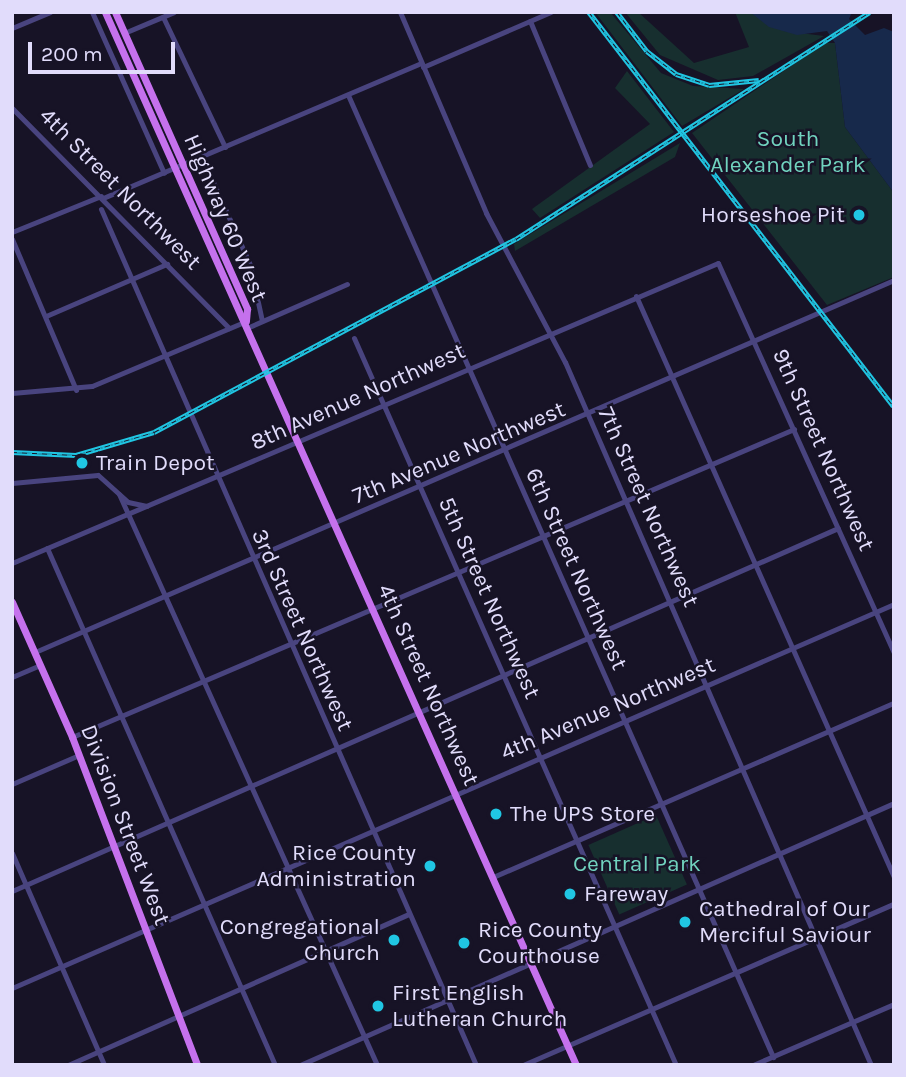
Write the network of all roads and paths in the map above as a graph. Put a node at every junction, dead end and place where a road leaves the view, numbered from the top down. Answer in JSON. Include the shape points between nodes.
{"nodes":[{"id":1,"x":50,"y":12,"type":"edge"},
{"id":2,"x":92,"y":12,"type":"edge"},
{"id":3,"x":105,"y":12,"type":"edge"},
{"id":4,"x":115,"y":12,"type":"edge"},
{"id":5,"x":173,"y":12,"type":"edge"},
{"id":6,"x":400,"y":12,"type":"edge"},
{"id":7,"x":551,"y":12,"type":"edge"},
{"id":8,"x":163,"y":17,"type":"junction"},
{"id":9,"x":530,"y":21,"type":"junction"},
{"id":10,"x":12,"y":27,"type":"edge"},
{"id":11,"x":120,"y":35,"type":"junction"},
{"id":12,"x":105,"y":42,"type":"junction"},
{"id":13,"x":422,"y":65,"type":"junction"},
{"id":14,"x":348,"y":95,"type":"junction"},
{"id":15,"x":12,"y":108,"type":"edge"},
{"id":16,"x":225,"y":147,"type":"junction"},
{"id":17,"x":202,"y":157,"type":"junction"},
{"id":18,"x":182,"y":165,"type":"junction"},
{"id":19,"x":590,"y":165,"type":"dead end"},
{"id":20,"x":174,"y":169,"type":"junction"},
{"id":21,"x":164,"y":173,"type":"junction"},
{"id":22,"x":102,"y":197,"type":"junction"},
{"id":23,"x":101,"y":209,"type":"dead end"},
{"id":24,"x":12,"y":232,"type":"edge"},
{"id":25,"x":12,"y":239,"type":"edge"},
{"id":26,"x":718,"y":263,"type":"joint"},
{"id":27,"x":167,"y":264,"type":"junction"},
{"id":28,"x":894,"y":280,"type":"edge"},
{"id":29,"x":129,"y":281,"type":"junction"},
{"id":30,"x":348,"y":284,"type":"dead end"},
{"id":31,"x":636,"y":296,"type":"junction"},
{"id":32,"x":46,"y":316,"type":"junction"},
{"id":33,"x":262,"y":321,"type":"junction"},
{"id":34,"x":248,"y":324,"type":"junction"},
{"id":35,"x":229,"y":328,"type":"junction"},
{"id":36,"x":551,"y":333,"type":"junction"},
{"id":37,"x":354,"y":338,"type":"dead end"},
{"id":38,"x":756,"y":342,"type":"junction"},
{"id":39,"x":162,"y":357,"type":"junction"},
{"id":40,"x":468,"y":368,"type":"junction"},
{"id":41,"x":672,"y":380,"type":"junction"},
{"id":42,"x":76,"y":390,"type":"junction"},
{"id":43,"x":12,"y":393,"type":"edge"},
{"id":44,"x":384,"y":405,"type":"junction"},
{"id":45,"x":589,"y":417,"type":"junction"},
{"id":46,"x":794,"y":429,"type":"junction"},
{"id":47,"x":300,"y":442,"type":"junction"},
{"id":48,"x":505,"y":453,"type":"junction"},
{"id":49,"x":710,"y":465,"type":"junction"},
{"id":50,"x":216,"y":478,"type":"junction"},
{"id":51,"x":12,"y":482,"type":"edge"},
{"id":52,"x":421,"y":489,"type":"junction"},
{"id":53,"x":119,"y":494,"type":"junction"},
{"id":54,"x":625,"y":500,"type":"junction"},
{"id":55,"x":150,"y":506,"type":"junction"},
{"id":56,"x":131,"y":513,"type":"junction"},
{"id":57,"x":337,"y":525,"type":"junction"},
{"id":58,"x":838,"y":528,"type":"junction"},
{"id":59,"x":542,"y":536,"type":"junction"},
{"id":60,"x":47,"y":548,"type":"junction"},
{"id":61,"x":253,"y":561,"type":"junction"},
{"id":62,"x":12,"y":562,"type":"edge"},
{"id":63,"x":754,"y":564,"type":"junction"},
{"id":64,"x":458,"y":572,"type":"junction"},
{"id":65,"x":168,"y":598,"type":"junction"},
{"id":66,"x":12,"y":602,"type":"edge"},
{"id":67,"x":670,"y":602,"type":"junction"},
{"id":68,"x":894,"y":604,"type":"edge"},
{"id":69,"x":373,"y":609,"type":"junction"},
{"id":70,"x":876,"y":612,"type":"junction"},
{"id":71,"x":84,"y":632,"type":"junction"},
{"id":72,"x":587,"y":638,"type":"junction"},
{"id":73,"x":290,"y":645,"type":"junction"},
{"id":74,"x":792,"y":648,"type":"junction"},
{"id":75,"x":35,"y":652,"type":"junction"},
{"id":76,"x":894,"y":652,"type":"edge"},
{"id":77,"x":40,"y":665,"type":"junction"},
{"id":78,"x":503,"y":675,"type":"junction"},
{"id":79,"x":12,"y":677,"type":"edge"},
{"id":80,"x":205,"y":681,"type":"junction"},
{"id":81,"x":708,"y":685,"type":"junction"},
{"id":82,"x":894,"y":703,"type":"edge"},
{"id":83,"x":419,"y":711,"type":"junction"},
{"id":84,"x":121,"y":715,"type":"junction"},
{"id":85,"x":624,"y":721,"type":"junction"},
{"id":86,"x":830,"y":732,"type":"junction"},
{"id":87,"x":72,"y":737,"type":"junction"},
{"id":88,"x":335,"y":748,"type":"junction"},
{"id":89,"x":79,"y":755,"type":"junction"},
{"id":90,"x":540,"y":757,"type":"junction"},
{"id":91,"x":745,"y":770,"type":"junction"},
{"id":92,"x":12,"y":784,"type":"edge"},
{"id":93,"x":252,"y":785,"type":"junction"},
{"id":94,"x":456,"y":794,"type":"junction"},
{"id":95,"x":894,"y":803,"type":"edge"},
{"id":96,"x":661,"y":805,"type":"junction"},
{"id":97,"x":867,"y":815,"type":"junction"},
{"id":98,"x":168,"y":822,"type":"junction"},
{"id":99,"x":372,"y":831,"type":"junction"},
{"id":100,"x":577,"y":841,"type":"junction"},
{"id":101,"x":112,"y":846,"type":"junction"},
{"id":102,"x":783,"y":852,"type":"junction"},
{"id":103,"x":12,"y":853,"type":"edge"},
{"id":104,"x":288,"y":867,"type":"junction"},
{"id":105,"x":493,"y":877,"type":"junction"},
{"id":106,"x":894,"y":877,"type":"edge"},
{"id":107,"x":26,"y":884,"type":"junction"},
{"id":108,"x":696,"y":888,"type":"junction"},
{"id":109,"x":12,"y":891,"type":"edge"},
{"id":110,"x":204,"y":904,"type":"junction"},
{"id":111,"x":894,"y":904,"type":"edge"},
{"id":112,"x":409,"y":914,"type":"junction"},
{"id":113,"x":614,"y":924,"type":"junction"},
{"id":114,"x":144,"y":929,"type":"junction"},
{"id":115,"x":819,"y":937,"type":"junction"},
{"id":116,"x":326,"y":950,"type":"junction"},
{"id":117,"x":530,"y":962,"type":"junction"},
{"id":118,"x":61,"y":966,"type":"junction"},
{"id":119,"x":736,"y":972,"type":"junction"},
{"id":120,"x":242,"y":987,"type":"junction"},
{"id":121,"x":12,"y":988,"type":"edge"},
{"id":122,"x":446,"y":1000,"type":"junction"},
{"id":123,"x":894,"y":1003,"type":"edge"},
{"id":124,"x":652,"y":1009,"type":"junction"},
{"id":125,"x":178,"y":1017,"type":"junction"},
{"id":126,"x":857,"y":1020,"type":"junction"},
{"id":127,"x":364,"y":1035,"type":"junction"},
{"id":128,"x":567,"y":1045,"type":"junction"},
{"id":129,"x":98,"y":1052,"type":"junction"},
{"id":130,"x":773,"y":1057,"type":"junction"},
{"id":131,"x":68,"y":1065,"type":"edge"},
{"id":132,"x":104,"y":1065,"type":"edge"},
{"id":133,"x":197,"y":1065,"type":"edge"},
{"id":134,"x":275,"y":1065,"type":"edge"},
{"id":135,"x":300,"y":1065,"type":"edge"},
{"id":136,"x":377,"y":1065,"type":"edge"},
{"id":137,"x":476,"y":1065,"type":"edge"},
{"id":138,"x":523,"y":1065,"type":"edge"},
{"id":139,"x":576,"y":1065,"type":"edge"},
{"id":140,"x":676,"y":1065,"type":"edge"},
{"id":141,"x":753,"y":1065,"type":"edge"},
{"id":142,"x":872,"y":1065,"type":"edge"}],
"edges":[{"from":1,"to":10,"type":"street"},
{"from":2,"to":12,"type":"street"},
{"from":3,"to":11,"type":"main road","name":"Highway 60 West"},
{"from":4,"to":11,"type":"main road","name":"Highway 60 West"},
{"from":5,"to":8,"type":"street"},
{"from":6,"to":13,"type":"street","name":"7th Street Northwest"},
{"from":7,"to":9,"type":"street"},
{"from":8,"to":11,"type":"street"},
{"from":8,"to":16,"type":"street"},
{"from":9,"to":13,"type":"street"},
{"from":9,"to":19,"type":"street"},
{"from":11,"to":12,"type":"street"},
{"from":11,"to":18,"type":"main road","name":"Highway 60 West"},
{"from":11,"to":20,"type":"main road","name":"Highway 60 West"},
{"from":12,"to":21,"type":"street"},
{"from":13,"to":14,"type":"street"},
{"from":13,"to":36,"type":"street","name":"7th Street Northwest","via":[[486,213]]},
{"from":14,"to":16,"type":"street"},
{"from":14,"to":40,"type":"street","name":"6th Street Northwest"},
{"from":15,"to":22,"type":"street","name":"4th Street Northwest"},
{"from":16,"to":17,"type":"street"},
{"from":17,"to":18,"type":"street"},
{"from":17,"to":33,"type":"street","via":[[250,265]]},
{"from":18,"to":20,"type":"street"},
{"from":18,"to":34,"type":"main road","name":"Highway 60 West","via":[[247,309]]},
{"from":20,"to":21,"type":"street"},
{"from":20,"to":34,"type":"main road","name":"Highway 60 West"},
{"from":21,"to":22,"type":"street"},
{"from":22,"to":24,"type":"street"},
{"from":22,"to":27,"type":"street","name":"4th Street Northwest"},
{"from":23,"to":29,"type":"street","name":"3rd Street Northwest"},
{"from":25,"to":32,"type":"street"},
{"from":26,"to":31,"type":"street","name":"8th Avenue Northwest"},
{"from":26,"to":38,"type":"street","name":"9th Street Northwest"},
{"from":27,"to":29,"type":"street"},
{"from":27,"to":35,"type":"street","name":"4th Street Northwest"},
{"from":28,"to":38,"type":"street","name":"7th Avenue Northwest"},
{"from":29,"to":32,"type":"street"},
{"from":29,"to":39,"type":"street","name":"3rd Street Northwest"},
{"from":30,"to":33,"type":"street"},
{"from":31,"to":36,"type":"street","name":"8th Avenue Northwest"},
{"from":31,"to":41,"type":"street"},
{"from":32,"to":42,"type":"street"},
{"from":33,"to":34,"type":"street"},
{"from":34,"to":35,"type":"street"},
{"from":34,"to":47,"type":"main road","name":"4th Street Northwest"},
{"from":35,"to":39,"type":"street"},
{"from":36,"to":40,"type":"street","name":"8th Avenue Northwest"},
{"from":36,"to":45,"type":"street","name":"7th Street Northwest"},
{"from":37,"to":44,"type":"street","name":"5th Street Northwest"},
{"from":38,"to":41,"type":"street","name":"7th Avenue Northwest"},
{"from":38,"to":46,"type":"street","name":"9th Street Northwest"},
{"from":39,"to":42,"type":"street"},
{"from":39,"to":50,"type":"street","name":"3rd Street Northwest"},
{"from":40,"to":44,"type":"street","name":"8th Avenue Northwest"},
{"from":40,"to":48,"type":"street","name":"6th Street Northwest"},
{"from":41,"to":45,"type":"street","name":"7th Avenue Northwest"},
{"from":41,"to":49,"type":"street"},
{"from":42,"to":43,"type":"street"},
{"from":44,"to":47,"type":"street","name":"8th Avenue Northwest"},
{"from":44,"to":52,"type":"street","name":"5th Street Northwest"},
{"from":45,"to":48,"type":"street","name":"7th Avenue Northwest"},
{"from":45,"to":54,"type":"street","name":"7th Street Northwest"},
{"from":46,"to":49,"type":"street"},
{"from":46,"to":58,"type":"street","name":"9th Street Northwest"},
{"from":47,"to":50,"type":"street","name":"8th Avenue Northwest"},
{"from":47,"to":57,"type":"main road","name":"4th Street Northwest"},
{"from":48,"to":52,"type":"street","name":"7th Avenue Northwest"},
{"from":48,"to":59,"type":"street","name":"6th Street Northwest"},
{"from":49,"to":54,"type":"street"},
{"from":49,"to":63,"type":"street"},
{"from":50,"to":55,"type":"street","name":"8th Avenue Northwest"},
{"from":50,"to":61,"type":"street","name":"3rd Street Northwest"},
{"from":51,"to":53,"type":"street","via":[[98,475]]},
{"from":52,"to":57,"type":"street","name":"7th Avenue Northwest"},
{"from":52,"to":64,"type":"street","name":"5th Street Northwest"},
{"from":53,"to":55,"type":"street"},
{"from":53,"to":56,"type":"street"},
{"from":54,"to":59,"type":"street"},
{"from":54,"to":67,"type":"street","name":"7th Street Northwest"},
{"from":55,"to":56,"type":"street","name":"8th Avenue Northwest"},
{"from":56,"to":60,"type":"street","name":"8th Avenue Northwest"},
{"from":56,"to":65,"type":"street"},
{"from":57,"to":61,"type":"street","name":"7th Avenue Northwest"},
{"from":57,"to":69,"type":"main road","name":"4th Street Northwest"},
{"from":58,"to":63,"type":"street"},
{"from":58,"to":70,"type":"street","name":"9th Street Northwest"},
{"from":59,"to":64,"type":"street"},
{"from":59,"to":72,"type":"street","name":"6th Street Northwest"},
{"from":60,"to":62,"type":"street","name":"8th Avenue Northwest"},
{"from":60,"to":71,"type":"street"},
{"from":61,"to":65,"type":"street","name":"7th Avenue Northwest"},
{"from":61,"to":73,"type":"street","name":"3rd Street Northwest"},
{"from":63,"to":67,"type":"street"},
{"from":63,"to":74,"type":"street"},
{"from":64,"to":69,"type":"street"},
{"from":64,"to":78,"type":"street","name":"5th Street Northwest"},
{"from":65,"to":71,"type":"street","name":"7th Avenue Northwest"},
{"from":65,"to":80,"type":"street"},
{"from":66,"to":75,"type":"main road","name":"Division Street West"},
{"from":67,"to":72,"type":"street"},
{"from":67,"to":81,"type":"street","name":"7th Street Northwest"},
{"from":68,"to":70,"type":"street","name":"4th Avenue Northwest"},
{"from":69,"to":73,"type":"street"},
{"from":69,"to":83,"type":"main road","name":"4th Street Northwest"},
{"from":70,"to":74,"type":"street","name":"4th Avenue Northwest"},
{"from":70,"to":76,"type":"street","name":"9th Street Northwest"},
{"from":71,"to":75,"type":"street","name":"7th Avenue Northwest"},
{"from":71,"to":84,"type":"street"},
{"from":72,"to":78,"type":"street"},
{"from":72,"to":85,"type":"street","name":"6th Street Northwest"},
{"from":73,"to":80,"type":"street"},
{"from":73,"to":88,"type":"street","name":"3rd Street Northwest"},
{"from":74,"to":81,"type":"street","name":"4th Avenue Northwest"},
{"from":74,"to":86,"type":"street"},
{"from":75,"to":77,"type":"main road","name":"Division Street West"},
{"from":77,"to":79,"type":"street"},
{"from":77,"to":87,"type":"main road","name":"Division Street West"},
{"from":78,"to":83,"type":"street"},
{"from":78,"to":90,"type":"street","name":"5th Street Northwest"},
{"from":80,"to":84,"type":"street"},
{"from":80,"to":93,"type":"street"},
{"from":81,"to":85,"type":"street","name":"4th Avenue Northwest"},
{"from":81,"to":91,"type":"street","name":"7th Street Northwest"},
{"from":82,"to":86,"type":"street"},
{"from":83,"to":88,"type":"street"},
{"from":83,"to":94,"type":"main road","name":"4th Street Northwest"},
{"from":84,"to":87,"type":"street"},
{"from":84,"to":98,"type":"street"},
{"from":85,"to":90,"type":"street","name":"4th Avenue Northwest"},
{"from":85,"to":96,"type":"street","name":"6th Street Northwest"},
{"from":86,"to":91,"type":"street"},
{"from":86,"to":97,"type":"street"},
{"from":87,"to":89,"type":"main road","name":"Division Street West"},
{"from":88,"to":93,"type":"street"},
{"from":88,"to":99,"type":"street","name":"3rd Street Northwest"},
{"from":89,"to":92,"type":"street"},
{"from":89,"to":101,"type":"main road","name":"Division Street West"},
{"from":90,"to":94,"type":"street","name":"4th Avenue Northwest"},
{"from":90,"to":100,"type":"street","name":"5th Street Northwest"},
{"from":91,"to":96,"type":"street"},
{"from":91,"to":102,"type":"street","name":"7th Street Northwest"},
{"from":93,"to":98,"type":"street"},
{"from":93,"to":104,"type":"street"},
{"from":94,"to":99,"type":"street","name":"4th Avenue Northwest"},
{"from":94,"to":105,"type":"main road","name":"4th Street Northwest"},
{"from":95,"to":97,"type":"street"},
{"from":96,"to":100,"type":"street"},
{"from":96,"to":108,"type":"street","name":"6th Street Northwest"},
{"from":97,"to":102,"type":"street"},
{"from":97,"to":106,"type":"street"},
{"from":98,"to":101,"type":"street"},
{"from":98,"to":110,"type":"street"},
{"from":99,"to":104,"type":"street","name":"4th Avenue Northwest"},
{"from":99,"to":112,"type":"street","name":"3rd Street Northwest"},
{"from":100,"to":105,"type":"street"},
{"from":100,"to":113,"type":"street","name":"5th Street Northwest"},
{"from":101,"to":107,"type":"street"},
{"from":101,"to":114,"type":"main road","name":"Division Street West"},
{"from":102,"to":108,"type":"street"},
{"from":102,"to":115,"type":"street","name":"7th Street Northwest"},
{"from":103,"to":107,"type":"street"},
{"from":104,"to":110,"type":"street","name":"4th Avenue Northwest"},
{"from":104,"to":116,"type":"street"},
{"from":105,"to":117,"type":"main road","name":"4th Street Northwest"},
{"from":107,"to":109,"type":"street"},
{"from":107,"to":118,"type":"street"},
{"from":108,"to":113,"type":"street"},
{"from":108,"to":119,"type":"street","name":"6th Street Northwest"},
{"from":110,"to":114,"type":"street","name":"4th Avenue Northwest"},
{"from":110,"to":120,"type":"street"},
{"from":111,"to":115,"type":"street"},
{"from":112,"to":116,"type":"street"},
{"from":112,"to":122,"type":"street","name":"3rd Street Northwest"},
{"from":113,"to":117,"type":"street"},
{"from":113,"to":124,"type":"street","name":"5th Street Northwest"},
{"from":114,"to":118,"type":"street","name":"4th Avenue Northwest"},
{"from":114,"to":125,"type":"main road","name":"Division Street West"},
{"from":115,"to":119,"type":"street"},
{"from":115,"to":126,"type":"street","name":"7th Street Northwest"},
{"from":116,"to":120,"type":"street"},
{"from":116,"to":127,"type":"street"},
{"from":117,"to":122,"type":"street"},
{"from":117,"to":128,"type":"main road","name":"4th Street Northwest"},
{"from":118,"to":121,"type":"street","name":"4th Avenue Northwest"},
{"from":118,"to":129,"type":"street"},
{"from":119,"to":124,"type":"street"},
{"from":119,"to":130,"type":"street","name":"6th Street Northwest"},
{"from":120,"to":125,"type":"street"},
{"from":120,"to":134,"type":"street"},
{"from":122,"to":127,"type":"street"},
{"from":122,"to":137,"type":"street","name":"3rd Street Northwest"},
{"from":123,"to":126,"type":"street"},
{"from":124,"to":128,"type":"street"},
{"from":124,"to":140,"type":"street","name":"5th Street Northwest"},
{"from":125,"to":129,"type":"street"},
{"from":125,"to":133,"type":"main road","name":"Division Street West"},
{"from":126,"to":130,"type":"street"},
{"from":126,"to":142,"type":"street","name":"7th Street Northwest"},
{"from":127,"to":135,"type":"street"},
{"from":127,"to":136,"type":"street"},
{"from":128,"to":138,"type":"street"},
{"from":128,"to":139,"type":"main road","name":"4th Street Northwest"},
{"from":129,"to":131,"type":"street"},
{"from":129,"to":132,"type":"street"},
{"from":130,"to":141,"type":"street"}]}
